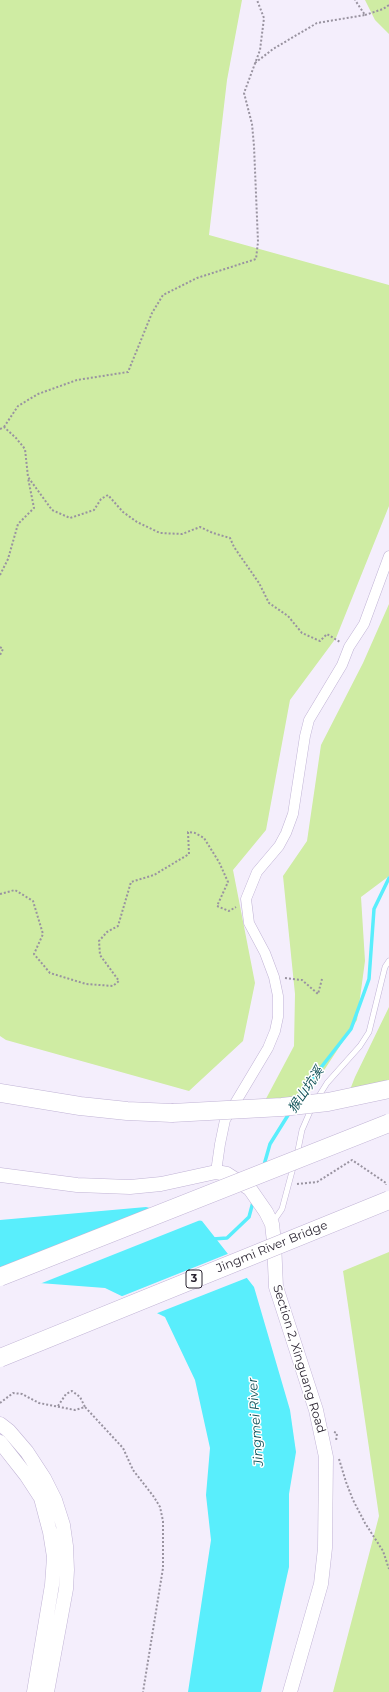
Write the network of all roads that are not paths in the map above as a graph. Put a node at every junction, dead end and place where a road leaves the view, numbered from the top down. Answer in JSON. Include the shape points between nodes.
{"nodes":[{"id":1,"x":389,"y":556,"type":"edge"},
{"id":2,"x":389,"y":961,"type":"edge"},
{"id":3,"x":389,"y":1089,"type":"edge"},
{"id":4,"x":0,"y":1093,"type":"edge"},
{"id":5,"x":389,"y":1123,"type":"edge"},
{"id":6,"x":221,"y":1173,"type":"junction"},
{"id":7,"x":0,"y":1175,"type":"edge"},
{"id":8,"x":388,"y":1195,"type":"edge"},
{"id":9,"x":272,"y":1224,"type":"junction"},
{"id":10,"x":0,"y":1277,"type":"edge"},
{"id":11,"x":0,"y":1358,"type":"edge"},
{"id":12,"x":0,"y":1424,"type":"edge"},
{"id":13,"x":0,"y":1442,"type":"edge"},
{"id":14,"x":34,"y":1692,"type":"edge"},
{"id":15,"x":47,"y":1692,"type":"edge"},
{"id":16,"x":290,"y":1692,"type":"edge"}],
"edges":[{"from":1,"to":6,"type":"street","via":[[364,624],[309,720],[304,736],[293,814],[286,833],[280,846],[258,872],[246,899],[249,923],[274,977],[278,996],[278,1017],[268,1048],[225,1120],[220,1144]]},
{"from":2,"to":9,"type":"lane","via":[[383,973],[369,1032],[327,1083],[309,1112],[302,1130],[290,1185],[282,1209]]},
{"from":3,"to":4,"type":"highway","bridge":true,"via":[[328,1102],[172,1113],[80,1106]]},
{"from":5,"to":10,"type":"highway","bridge":true},
{"from":6,"to":7,"type":"street","via":[[161,1184],[110,1187]]},
{"from":6,"to":9,"type":"street","name":"Section 2, Xinguang Road","via":[[250,1189]]},
{"from":8,"to":11,"type":"highway","name":"Jingmi River Bridge","number":"3","bridge":true},
{"from":9,"to":16,"type":"street","name":"Section 2, Xinguang Road","via":[[276,1287],[308,1380],[326,1457],[327,1507],[321,1584]]},
{"from":12,"to":15,"type":"street","via":[[27,1452],[44,1478],[63,1525],[66,1546],[66,1589]]},
{"from":13,"to":14,"type":"street","via":[[26,1474],[41,1498],[54,1557]]}]}
